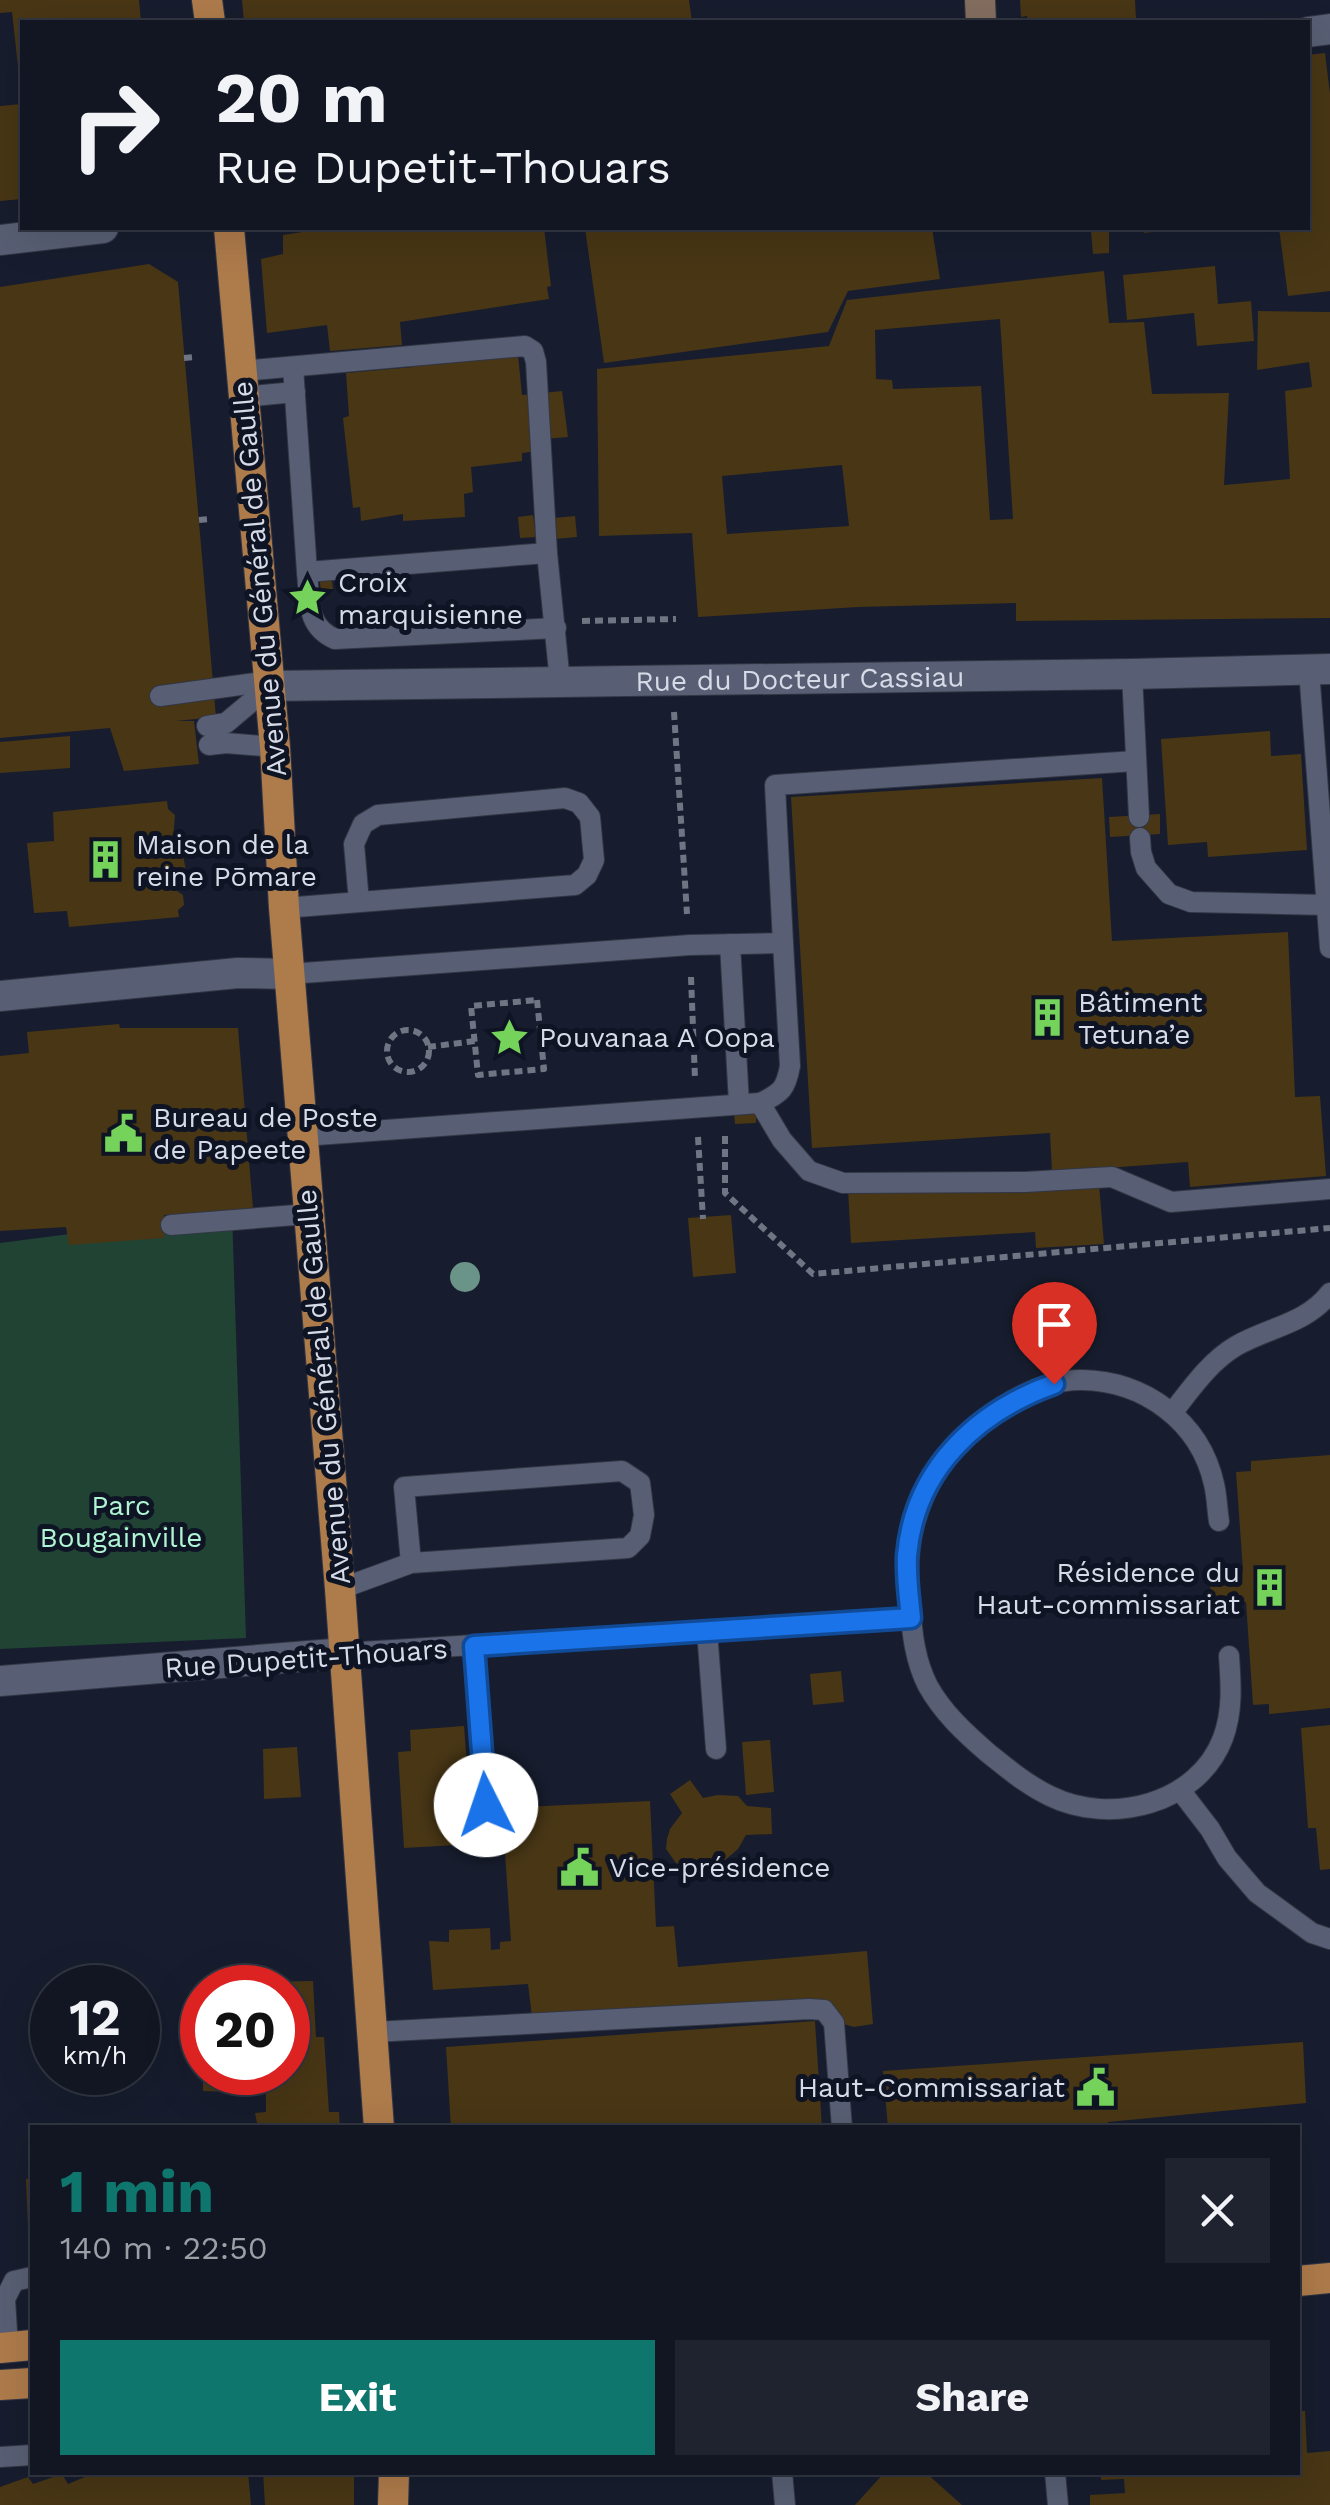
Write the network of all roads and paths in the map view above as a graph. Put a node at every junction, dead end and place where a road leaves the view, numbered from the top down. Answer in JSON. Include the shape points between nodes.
{"nodes":[{"id":1,"x":86,"y":230,"type":"edge"},
{"id":2,"x":229,"y":230,"type":"edge"},
{"id":3,"x":0,"y":240,"type":"edge"},
{"id":4,"x":195,"y":357,"type":"dead end"},
{"id":5,"x":184,"y":358,"type":"dead end"},
{"id":6,"x":293,"y":367,"type":"junction"},
{"id":7,"x":242,"y":384,"type":"junction"},
{"id":8,"x":295,"y":392,"type":"junction"},
{"id":9,"x":210,"y":519,"type":"dead end"},
{"id":10,"x":199,"y":520,"type":"dead end"},
{"id":11,"x":548,"y":553,"type":"junction"},
{"id":12,"x":306,"y":572,"type":"junction"},
{"id":13,"x":556,"y":628,"type":"junction"},
{"id":14,"x":1319,"y":669,"type":"edge"},
{"id":15,"x":1132,"y":674,"type":"junction"},
{"id":16,"x":560,"y":682,"type":"junction"},
{"id":17,"x":270,"y":684,"type":"junction"},
{"id":18,"x":160,"y":696,"type":"dead end"},
{"id":19,"x":275,"y":747,"type":"junction"},
{"id":20,"x":1135,"y":761,"type":"junction"},
{"id":21,"x":358,"y":902,"type":"junction"},
{"id":22,"x":1327,"y":905,"type":"junction"},
{"id":23,"x":284,"y":908,"type":"junction"},
{"id":24,"x":783,"y":943,"type":"junction"},
{"id":25,"x":730,"y":944,"type":"junction"},
{"id":26,"x":1330,"y":948,"type":"edge"},
{"id":27,"x":289,"y":974,"type":"junction"},
{"id":28,"x":0,"y":996,"type":"edge"},
{"id":29,"x":475,"y":1041,"type":"junction"},
{"id":30,"x":428,"y":1046,"type":"junction"},
{"id":31,"x":742,"y":1103,"type":"junction"},
{"id":32,"x":303,"y":1136,"type":"junction"},
{"id":33,"x":1330,"y":1189,"type":"edge"},
{"id":34,"x":308,"y":1214,"type":"junction"},
{"id":35,"x":171,"y":1225,"type":"dead end"},
{"id":36,"x":1330,"y":1228,"type":"edge"},
{"id":37,"x":1330,"y":1294,"type":"edge"},
{"id":38,"x":1172,"y":1414,"type":"junction"},
{"id":39,"x":1219,"y":1521,"type":"dead end"},
{"id":40,"x":411,"y":1563,"type":"junction"},
{"id":41,"x":340,"y":1589,"type":"junction"},
{"id":42,"x":911,"y":1618,"type":"junction"},
{"id":43,"x":707,"y":1631,"type":"junction"},
{"id":44,"x":474,"y":1646,"type":"junction"},
{"id":45,"x":345,"y":1652,"type":"junction"},
{"id":46,"x":1230,"y":1656,"type":"dead end"},
{"id":47,"x":0,"y":1682,"type":"edge"},
{"id":48,"x":716,"y":1748,"type":"dead end"},
{"id":49,"x":1180,"y":1790,"type":"junction"},
{"id":50,"x":489,"y":1844,"type":"dead end"},
{"id":51,"x":1330,"y":1939,"type":"edge"},
{"id":52,"x":373,"y":2032,"type":"junction"},
{"id":53,"x":379,"y":2125,"type":"edge"},
{"id":54,"x":842,"y":2125,"type":"edge"},
{"id":55,"x":30,"y":2277,"type":"edge"},
{"id":56,"x":1330,"y":2278,"type":"edge"},
{"id":57,"x":1300,"y":2280,"type":"edge"},
{"id":58,"x":13,"y":2347,"type":"edge"},
{"id":59,"x":30,"y":2383,"type":"edge"},
{"id":60,"x":0,"y":2384,"type":"edge"},
{"id":61,"x":30,"y":2454,"type":"edge"},
{"id":62,"x":0,"y":2456,"type":"edge"},
{"id":63,"x":394,"y":2475,"type":"edge"},
{"id":64,"x":782,"y":2475,"type":"edge"},
{"id":65,"x":1056,"y":2475,"type":"edge"},
{"id":66,"x":394,"y":2505,"type":"edge"},
{"id":67,"x":784,"y":2505,"type":"edge"},
{"id":68,"x":1058,"y":2505,"type":"edge"}],
"edges":[{"from":1,"to":3,"type":"street"},
{"from":2,"to":7,"type":"main road","name":"Avenue du Général de Gaulle"},
{"from":4,"to":5,"type":"path"},
{"from":6,"to":7,"type":"lane"},
{"from":6,"to":8,"type":"lane"},
{"from":6,"to":11,"type":"lane","via":[[525,346],[533,351]]},
{"from":7,"to":8,"type":"lane"},
{"from":7,"to":17,"type":"main road","name":"Avenue du Général de Gaulle"},
{"from":8,"to":12,"type":"lane"},
{"from":9,"to":10,"type":"path"},
{"from":11,"to":12,"type":"lane"},
{"from":11,"to":13,"type":"lane"},
{"from":12,"to":13,"type":"lane","via":[[312,618],[335,640]]},
{"from":13,"to":16,"type":"lane"},
{"from":14,"to":15,"type":"street","name":"Rue du Docteur Cassiau"},
{"from":14,"to":22,"type":"lane"},
{"from":15,"to":16,"type":"street","name":"Rue du Docteur Cassiau"},
{"from":15,"to":20,"type":"lane"},
{"from":16,"to":17,"type":"street","name":"Rue du Docteur Cassiau"},
{"from":17,"to":18,"type":"lane"},
{"from":17,"to":19,"type":"main road","name":"Avenue du Général de Gaulle"},
{"from":17,"to":19,"type":"lane","via":[[208,735]]},
{"from":19,"to":23,"type":"main road","name":"Avenue du Général de Gaulle"},
{"from":20,"to":22,"type":"lane","via":[[1141,852],[1169,894],[1191,902]]},
{"from":20,"to":24,"type":"lane","via":[[775,786]]},
{"from":21,"to":21,"type":"lane","via":[[354,844],[363,824],[378,815],[565,798],[590,817],[594,860],[575,885]]},
{"from":21,"to":23,"type":"lane"},
{"from":22,"to":26,"type":"lane"},
{"from":23,"to":27,"type":"main road","name":"Avenue du Général de Gaulle"},
{"from":24,"to":25,"type":"lane"},
{"from":24,"to":31,"type":"lane","via":[[786,1085],[775,1096]]},
{"from":25,"to":27,"type":"lane"},
{"from":25,"to":31,"type":"lane"},
{"from":27,"to":28,"type":"street"},
{"from":27,"to":32,"type":"main road","name":"Avenue du Général de Gaulle"},
{"from":29,"to":29,"type":"path","via":[[471,1006],[537,1000],[544,1068],[478,1075]]},
{"from":29,"to":30,"type":"path"},
{"from":30,"to":30,"type":"path","via":[[419,1033],[399,1032],[387,1048],[389,1060],[396,1069],[418,1070],[427,1062]]},
{"from":31,"to":32,"type":"lane"},
{"from":31,"to":33,"type":"lane","via":[[809,1171],[842,1183],[1112,1177],[1171,1202]]},
{"from":31,"to":36,"type":"path","via":[[725,1193],[813,1274]]},
{"from":32,"to":34,"type":"main road","name":"Avenue du Général de Gaulle"},
{"from":34,"to":35,"type":"lane"},
{"from":34,"to":41,"type":"main road","name":"Avenue du Général de Gaulle"},
{"from":37,"to":38,"type":"lane","via":[[1296,1322],[1226,1353]]},
{"from":38,"to":39,"type":"lane","via":[[1207,1462]]},
{"from":38,"to":42,"type":"lane","via":[[1126,1386],[1076,1380],[1036,1390],[978,1424],[944,1459],[918,1508],[907,1556]]},
{"from":40,"to":40,"type":"lane","via":[[404,1487],[622,1472],[640,1483],[644,1515],[640,1536],[628,1548]]},
{"from":40,"to":41,"type":"lane"},
{"from":41,"to":45,"type":"main road","name":"Avenue du Général de Gaulle"},
{"from":42,"to":43,"type":"lane","name":"Rue Dupetit-Thouars"},
{"from":42,"to":49,"type":"lane","via":[[920,1668],[942,1707],[1032,1786],[1068,1804],[1109,1810]]},
{"from":43,"to":44,"type":"lane","name":"Rue Dupetit-Thouars"},
{"from":43,"to":48,"type":"lane"},
{"from":44,"to":45,"type":"lane","name":"Rue Dupetit-Thouars"},
{"from":44,"to":50,"type":"lane"},
{"from":45,"to":47,"type":"street","name":"Rue Dupetit-Thouars"},
{"from":45,"to":52,"type":"main road","name":"Avenue du Général de Gaulle"},
{"from":46,"to":49,"type":"lane","via":[[1224,1736],[1207,1767]]},
{"from":49,"to":51,"type":"lane","via":[[1257,1893]]},
{"from":52,"to":53,"type":"main road","name":"Avenue du Général de Gaulle"},
{"from":52,"to":54,"type":"lane","via":[[824,2010],[834,2023]]},
{"from":55,"to":58,"type":"lane","via":[[14,2281],[5,2300]]},
{"from":56,"to":57,"type":"main road"},
{"from":59,"to":60,"type":"main road"},
{"from":61,"to":62,"type":"lane"},
{"from":63,"to":66,"type":"main road"},
{"from":64,"to":67,"type":"lane"},
{"from":65,"to":68,"type":"lane"}]}
